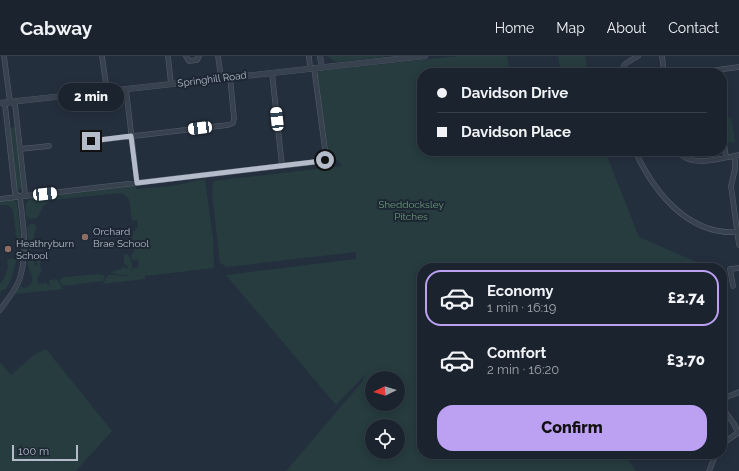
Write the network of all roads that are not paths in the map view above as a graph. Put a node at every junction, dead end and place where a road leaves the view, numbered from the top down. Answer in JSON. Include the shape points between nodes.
{"nodes":[{"id":1,"x":4,"y":56,"type":"edge"},
{"id":2,"x":102,"y":56,"type":"edge"},
{"id":3,"x":168,"y":56,"type":"edge"},
{"id":4,"x":186,"y":56,"type":"edge"},
{"id":5,"x":199,"y":56,"type":"edge"},
{"id":6,"x":218,"y":56,"type":"edge"},
{"id":7,"x":309,"y":56,"type":"edge"},
{"id":8,"x":320,"y":56,"type":"edge"},
{"id":9,"x":425,"y":56,"type":"edge"},
{"id":10,"x":638,"y":56,"type":"edge"},
{"id":11,"x":662,"y":56,"type":"edge"},
{"id":12,"x":739,"y":67,"type":"edge"},
{"id":13,"x":312,"y":68,"type":"junction"},
{"id":14,"x":322,"y":68,"type":"junction"},
{"id":15,"x":623,"y":68,"type":"edge"},
{"id":16,"x":663,"y":68,"type":"edge"},
{"id":17,"x":727,"y":69,"type":"edge"},
{"id":18,"x":272,"y":73,"type":"junction"},
{"id":19,"x":230,"y":77,"type":"junction"},
{"id":20,"x":221,"y":78,"type":"junction"},
{"id":21,"x":171,"y":84,"type":"junction"},
{"id":22,"x":126,"y":89,"type":"junction"},
{"id":23,"x":107,"y":91,"type":"junction"},
{"id":24,"x":10,"y":102,"type":"junction"},
{"id":25,"x":0,"y":103,"type":"edge"},
{"id":26,"x":131,"y":136,"type":"junction"},
{"id":27,"x":91,"y":141,"type":"dead end"},
{"id":28,"x":49,"y":146,"type":"dead end"},
{"id":29,"x":20,"y":149,"type":"junction"},
{"id":30,"x":638,"y":156,"type":"edge"},
{"id":31,"x":683,"y":156,"type":"edge"},
{"id":32,"x":737,"y":156,"type":"edge"},
{"id":33,"x":726,"y":157,"type":"joint"},
{"id":34,"x":282,"y":166,"type":"junction"},
{"id":35,"x":137,"y":183,"type":"junction"},
{"id":36,"x":20,"y":197,"type":"junction"},
{"id":37,"x":0,"y":199,"type":"edge"},
{"id":38,"x":738,"y":232,"type":"edge"},
{"id":39,"x":739,"y":245,"type":"edge"},
{"id":40,"x":739,"y":268,"type":"edge"},
{"id":41,"x":733,"y":286,"type":"dead end"},
{"id":42,"x":0,"y":310,"type":"edge"},
{"id":43,"x":739,"y":392,"type":"edge"},
{"id":44,"x":727,"y":397,"type":"edge"},
{"id":45,"x":727,"y":415,"type":"edge"},
{"id":46,"x":739,"y":432,"type":"edge"},
{"id":47,"x":727,"y":441,"type":"edge"},
{"id":48,"x":714,"y":459,"type":"edge"},
{"id":49,"x":709,"y":471,"type":"edge"}],
"edges":[{"from":1,"to":24,"type":"street"},
{"from":2,"to":23,"type":"street"},
{"from":3,"to":21,"type":"street"},
{"from":4,"to":5,"type":"street","via":[[189,61],[197,60]]},
{"from":6,"to":20,"type":"street"},
{"from":7,"to":13,"type":"street"},
{"from":8,"to":14,"type":"street"},
{"from":9,"to":14,"type":"street","name":"Springhill Road"},
{"from":10,"to":15,"type":"street"},
{"from":11,"to":16,"type":"street"},
{"from":12,"to":17,"type":"street"},
{"from":13,"to":14,"type":"street","name":"Springhill Road"},
{"from":13,"to":18,"type":"street","name":"Springhill Road"},
{"from":13,"to":34,"type":"street","via":[[326,157],[322,161]]},
{"from":18,"to":19,"type":"street","name":"Springhill Road"},
{"from":18,"to":34,"type":"street"},
{"from":19,"to":20,"type":"street","name":"Springhill Road"},
{"from":19,"to":26,"type":"street","via":[[233,123]]},
{"from":20,"to":21,"type":"street","name":"Springhill Road"},
{"from":21,"to":22,"type":"street","name":"Springhill Road"},
{"from":22,"to":23,"type":"street","name":"Springhill Road"},
{"from":22,"to":26,"type":"street"},
{"from":23,"to":24,"type":"street","name":"Springhill Road"},
{"from":24,"to":25,"type":"street","name":"Springhill Road"},
{"from":24,"to":29,"type":"street","via":[[15,104]]},
{"from":24,"to":36,"type":"street","via":[[5,105],[15,193]]},
{"from":26,"to":27,"type":"street"},
{"from":26,"to":35,"type":"street"},
{"from":28,"to":29,"type":"street"},
{"from":29,"to":36,"type":"street","via":[[25,194]]},
{"from":30,"to":38,"type":"street","via":[[650,181],[678,211],[712,229]]},
{"from":31,"to":33,"type":"street","via":[[697,162]]},
{"from":32,"to":33,"type":"street"},
{"from":32,"to":38,"type":"street","via":[[732,186]]},
{"from":34,"to":35,"type":"street"},
{"from":35,"to":36,"type":"street"},
{"from":36,"to":37,"type":"street"},
{"from":36,"to":42,"type":"street","via":[[25,246],[20,279]]},
{"from":38,"to":39,"type":"street"},
{"from":40,"to":41,"type":"street","via":[[730,269]]},
{"from":43,"to":44,"type":"street"},
{"from":45,"to":46,"type":"street"},
{"from":46,"to":47,"type":"street"},
{"from":48,"to":49,"type":"street"}]}
